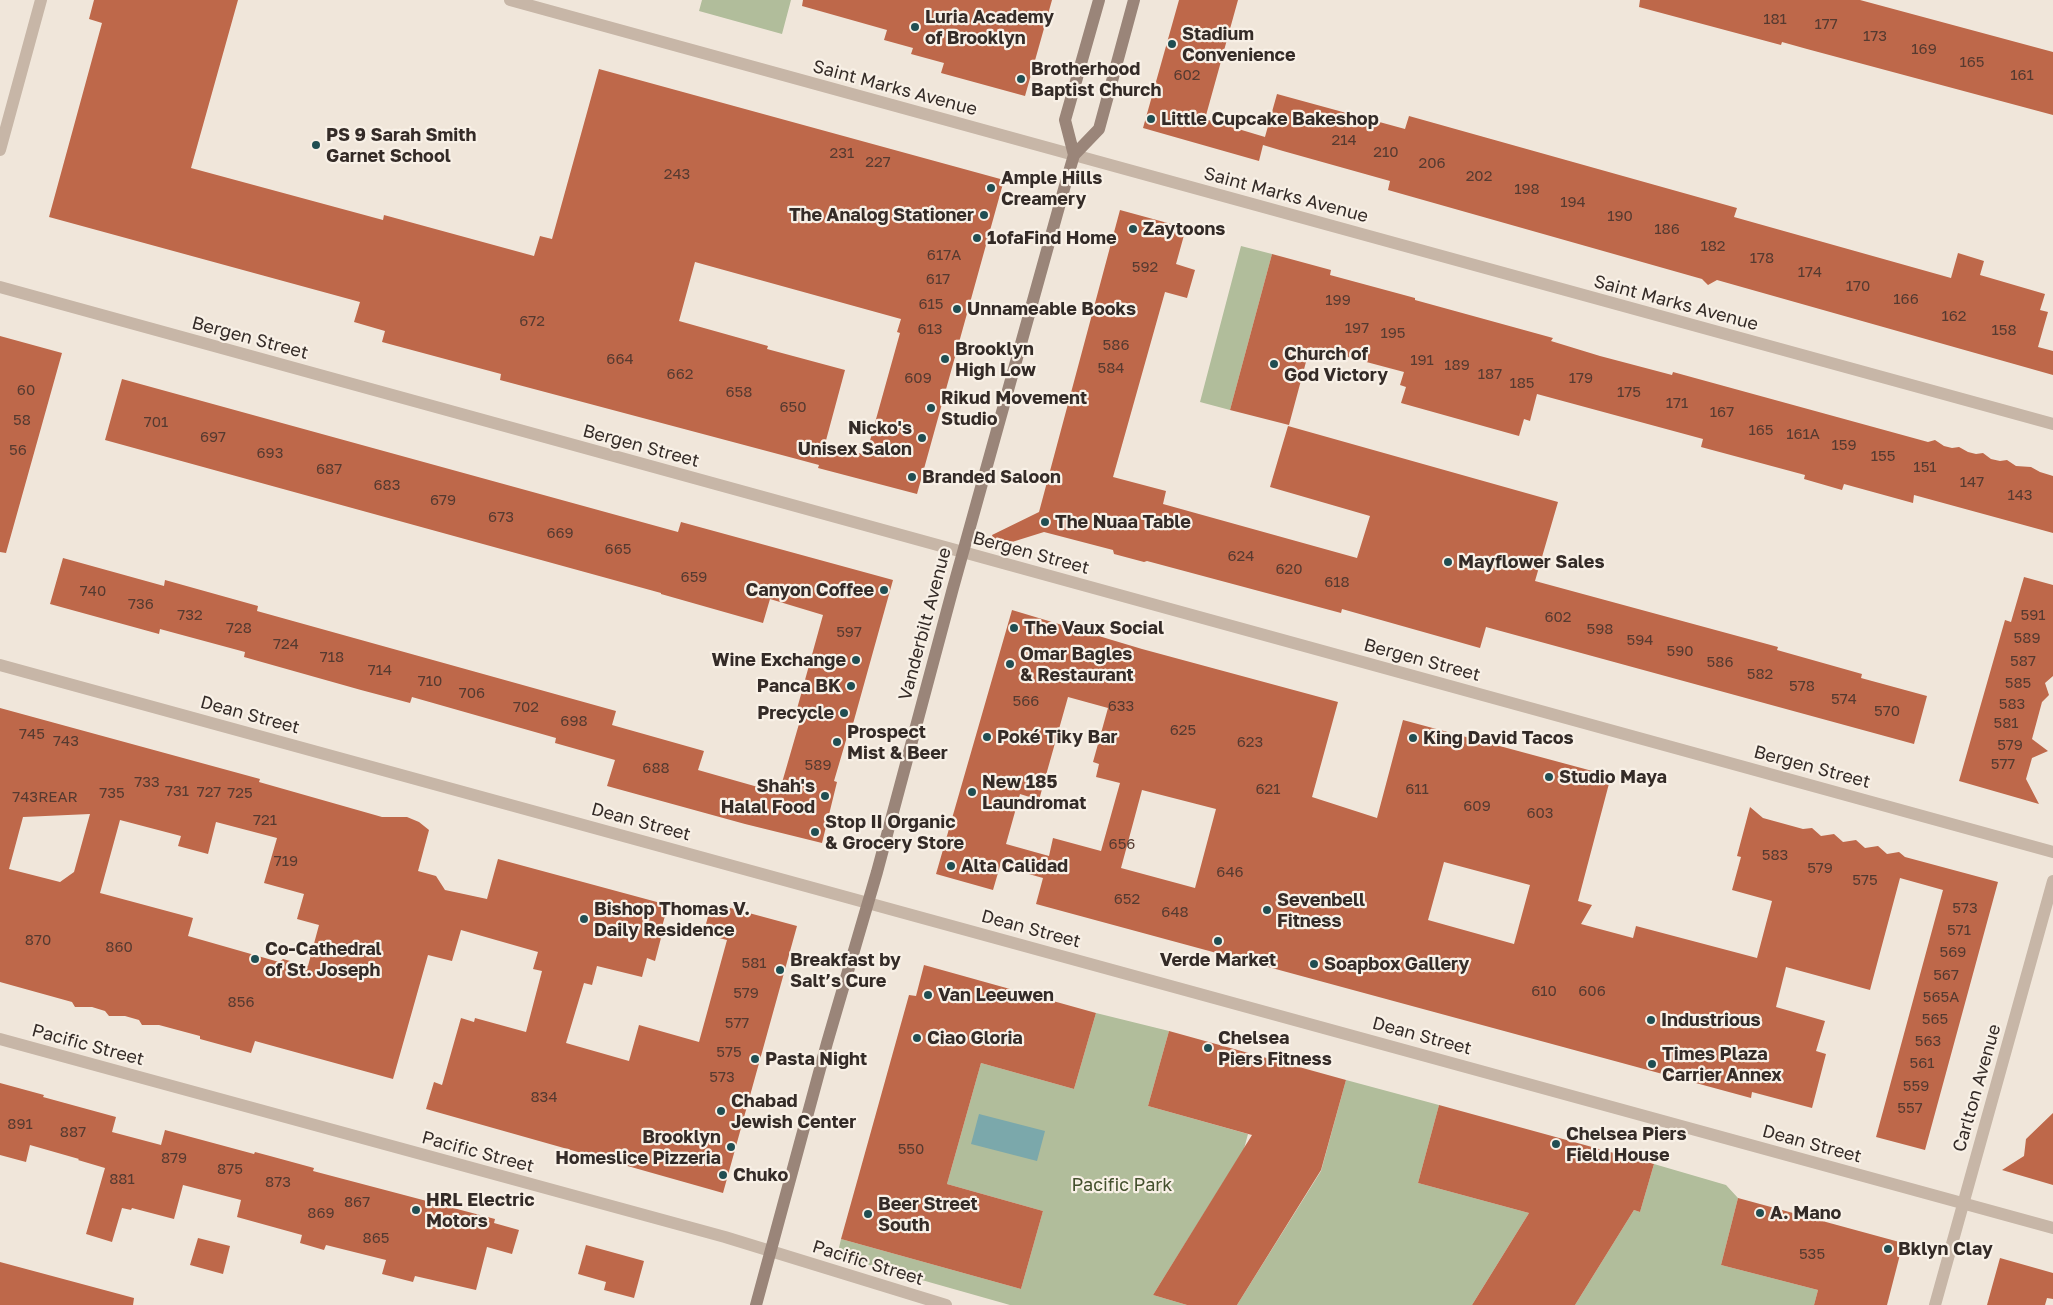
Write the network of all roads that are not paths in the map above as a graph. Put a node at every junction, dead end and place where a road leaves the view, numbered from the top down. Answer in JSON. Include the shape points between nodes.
{"nodes":[{"id":1,"x":41,"y":0,"type":"edge"},
{"id":2,"x":510,"y":0,"type":"edge"},
{"id":3,"x":1099,"y":0,"type":"edge"},
{"id":4,"x":1134,"y":0,"type":"edge"},
{"id":5,"x":0,"y":150,"type":"edge"},
{"id":6,"x":1074,"y":155,"type":"junction"},
{"id":7,"x":0,"y":287,"type":"edge"},
{"id":8,"x":2053,"y":424,"type":"edge"},
{"id":9,"x":963,"y":553,"type":"junction"},
{"id":10,"x":0,"y":664,"type":"edge"},
{"id":11,"x":2053,"y":852,"type":"edge"},
{"id":12,"x":2053,"y":881,"type":"edge"},
{"id":13,"x":868,"y":903,"type":"junction"},
{"id":14,"x":0,"y":1039,"type":"edge"},
{"id":15,"x":1962,"y":1203,"type":"junction"},
{"id":16,"x":2053,"y":1228,"type":"edge"},
{"id":17,"x":770,"y":1252,"type":"junction"},
{"id":18,"x":756,"y":1305,"type":"edge"},
{"id":19,"x":946,"y":1305,"type":"edge"},
{"id":20,"x":1935,"y":1305,"type":"edge"}],
"edges":[{"from":1,"to":5,"type":"street"},
{"from":2,"to":6,"type":"street","name":"Saint Marks Avenue"},
{"from":3,"to":6,"type":"main road","via":[[1065,120]]},
{"from":4,"to":6,"type":"main road","name":"Vanderbilt Avenue","via":[[1099,129]]},
{"from":6,"to":8,"type":"street","name":"Saint Marks Avenue"},
{"from":6,"to":9,"type":"main road","name":"Vanderbilt Avenue"},
{"from":7,"to":9,"type":"street","name":"Bergen Street"},
{"from":9,"to":11,"type":"street","name":"Bergen Street"},
{"from":9,"to":13,"type":"main road","name":"Vanderbilt Avenue"},
{"from":10,"to":13,"type":"street","name":"Dean Street"},
{"from":12,"to":15,"type":"street","name":"Carlton Avenue"},
{"from":13,"to":15,"type":"street","name":"Dean Street"},
{"from":13,"to":17,"type":"main road","name":"Vanderbilt Avenue"},
{"from":14,"to":17,"type":"street","name":"Pacific Street"},
{"from":15,"to":16,"type":"street","name":"Dean Street"},
{"from":15,"to":20,"type":"street","name":"Carlton Avenue"},
{"from":17,"to":18,"type":"main road","name":"Vanderbilt Avenue"},
{"from":17,"to":19,"type":"street","name":"Pacific Street"}]}
